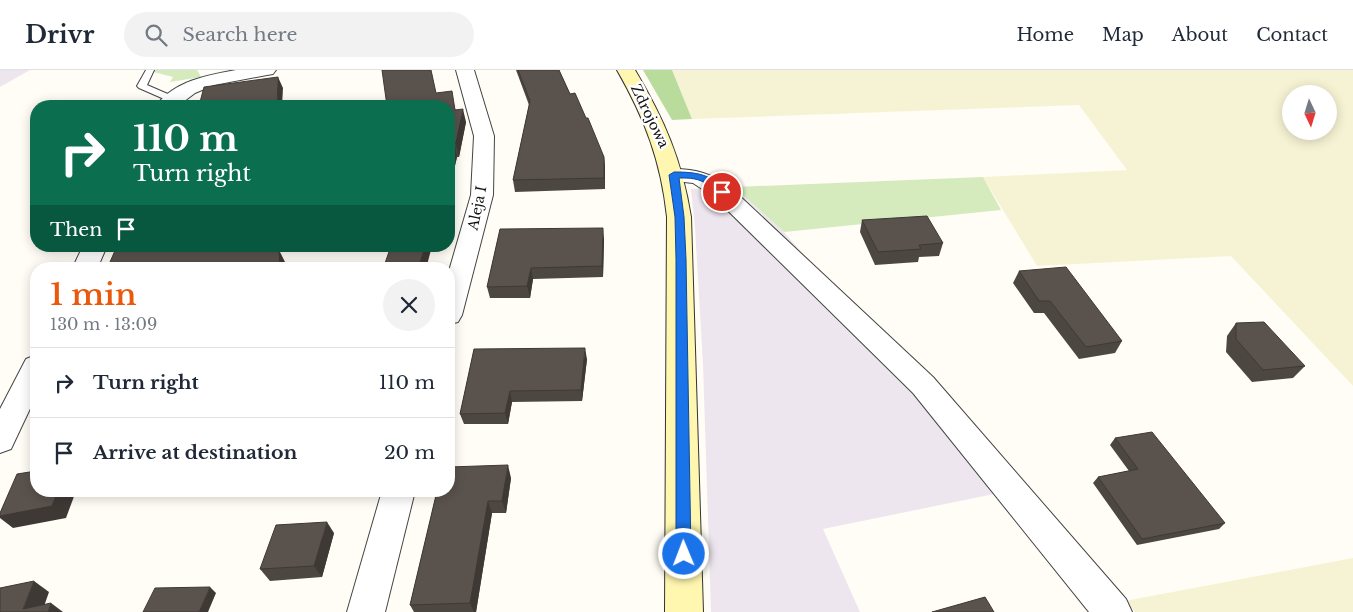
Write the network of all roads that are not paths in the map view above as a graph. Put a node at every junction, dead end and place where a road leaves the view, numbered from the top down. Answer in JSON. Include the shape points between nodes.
{"nodes":[{"id":1,"x":150,"y":70,"type":"edge"},
{"id":2,"x":267,"y":70,"type":"edge"},
{"id":3,"x":465,"y":70,"type":"edge"},
{"id":4,"x":626,"y":70,"type":"edge"},
{"id":5,"x":165,"y":100,"type":"edge"},
{"id":6,"x":174,"y":100,"type":"edge"},
{"id":7,"x":674,"y":175,"type":"junction"},
{"id":8,"x":455,"y":293,"type":"edge"},
{"id":9,"x":30,"y":378,"type":"edge"},
{"id":10,"x":0,"y":440,"type":"edge"},
{"id":11,"x":397,"y":497,"type":"edge"},
{"id":12,"x":366,"y":612,"type":"edge"},
{"id":13,"x":684,"y":612,"type":"edge"},
{"id":14,"x":1113,"y":612,"type":"edge"}],
"edges":[{"from":1,"to":5,"type":"lane","via":[[142,86]]},
{"from":2,"to":6,"type":"street","via":[[209,80],[188,89]]},
{"from":3,"to":8,"type":"street","name":"Aleja I","via":[[484,136],[482,195]]},
{"from":4,"to":7,"type":"street","name":"Zdrojowa","via":[[655,120]]},
{"from":7,"to":13,"type":"street","name":"Zdrojowa","via":[[681,259]]},
{"from":7,"to":14,"type":"street","via":[[696,175],[709,181],[923,385]]},
{"from":9,"to":10,"type":"street"},
{"from":11,"to":12,"type":"street"}]}
